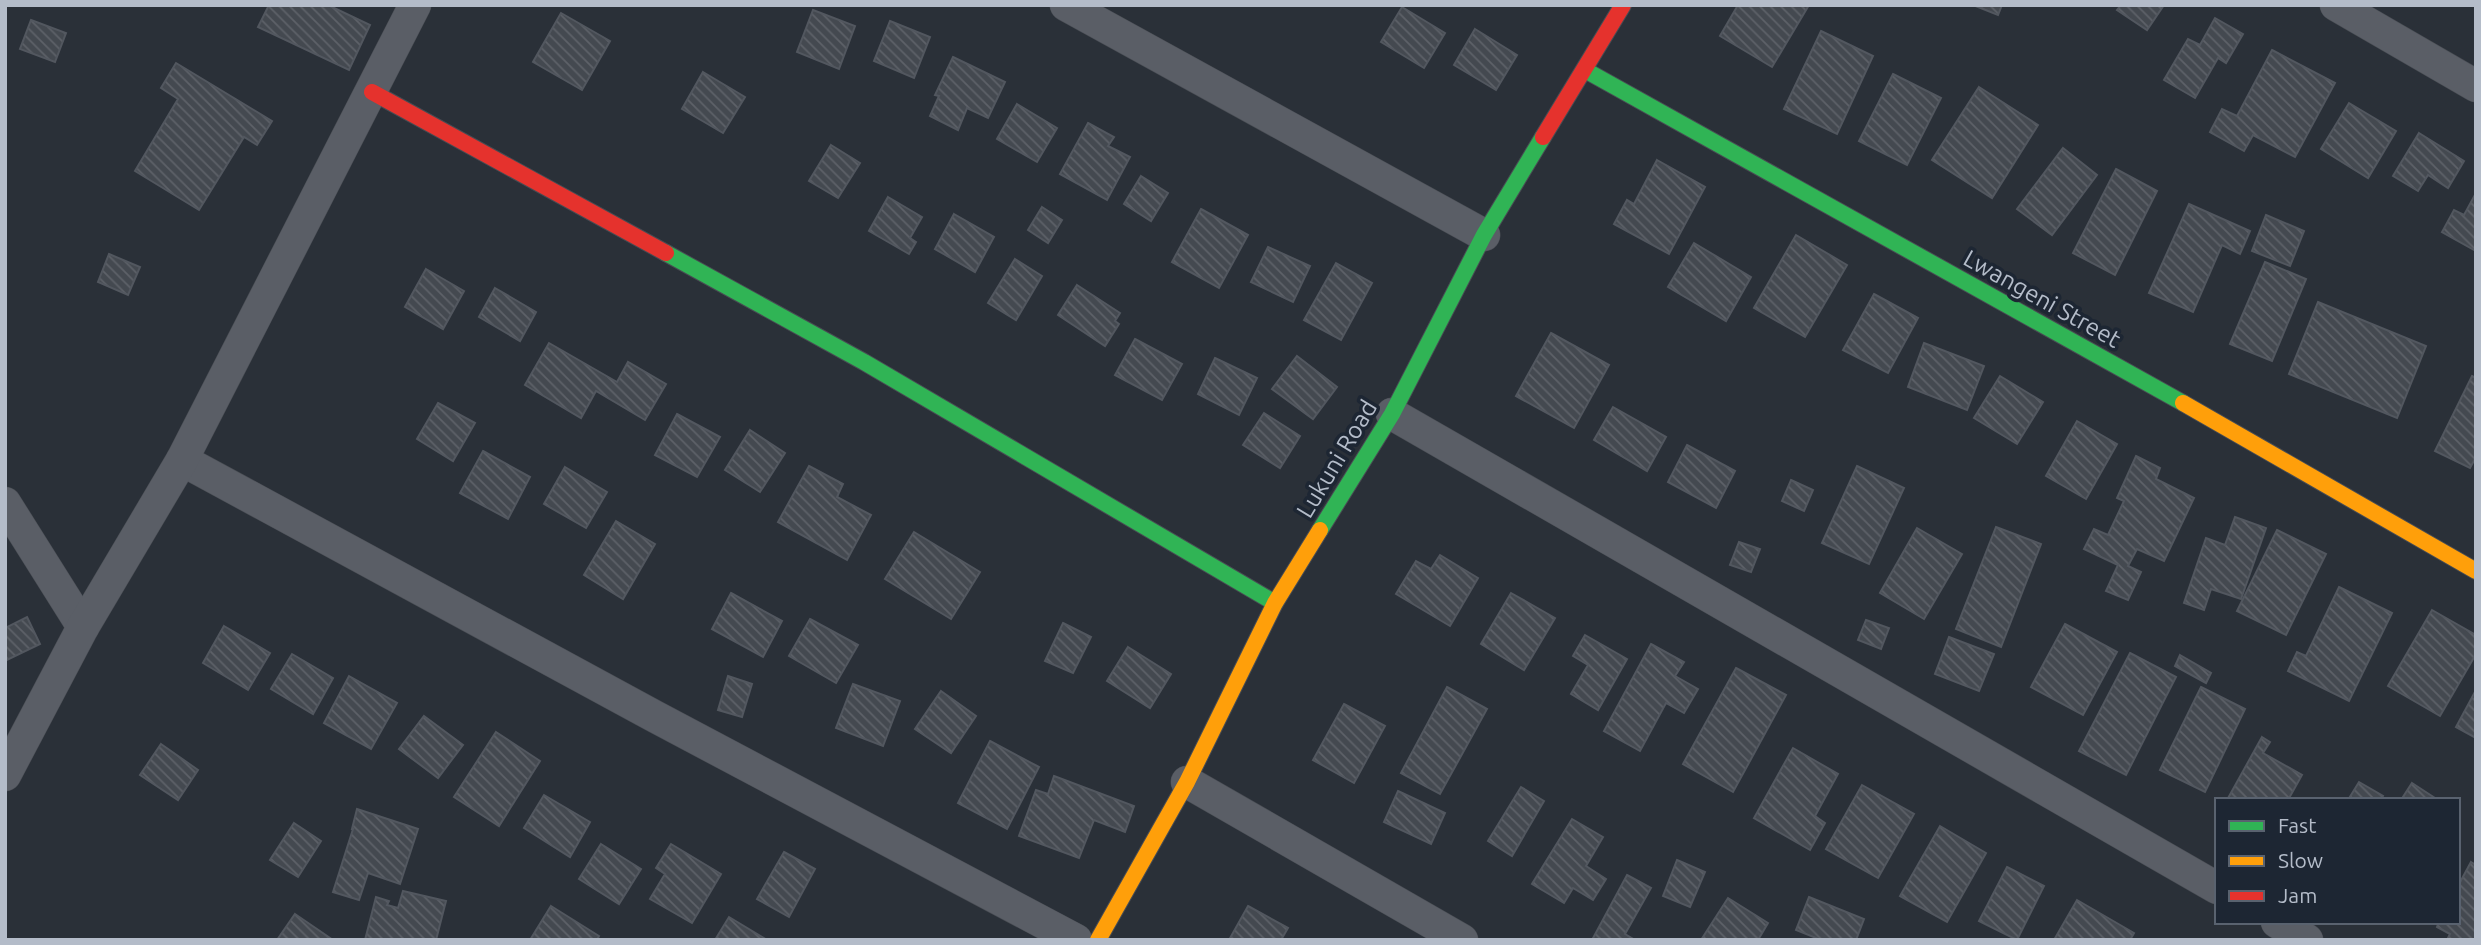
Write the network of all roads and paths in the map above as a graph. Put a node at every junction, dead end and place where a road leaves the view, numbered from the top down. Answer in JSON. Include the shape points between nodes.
{"nodes":[{"id":1,"x":415,"y":5,"type":"edge"},
{"id":2,"x":1066,"y":5,"type":"edge"},
{"id":3,"x":1623,"y":5,"type":"edge"},
{"id":4,"x":2336,"y":5,"type":"edge"},
{"id":5,"x":1585,"y":70,"type":"junction"},
{"id":6,"x":2476,"y":86,"type":"edge"},
{"id":7,"x":372,"y":93,"type":"junction"},
{"id":8,"x":1484,"y":235,"type":"junction"},
{"id":9,"x":1392,"y":414,"type":"junction"},
{"id":10,"x":182,"y":460,"type":"junction"},
{"id":11,"x":5,"y":503,"type":"edge"},
{"id":12,"x":2476,"y":571,"type":"edge"},
{"id":13,"x":1275,"y":603,"type":"junction"},
{"id":14,"x":83,"y":627,"type":"junction"},
{"id":15,"x":5,"y":775,"type":"edge"},
{"id":16,"x":1187,"y":782,"type":"junction"},
{"id":17,"x":2215,"y":887,"type":"edge"},
{"id":18,"x":2280,"y":924,"type":"edge"},
{"id":19,"x":1076,"y":940,"type":"edge"},
{"id":20,"x":1098,"y":940,"type":"edge"},
{"id":21,"x":1462,"y":940,"type":"edge"},
{"id":22,"x":2307,"y":940,"type":"edge"}],
"edges":[{"from":1,"to":7,"type":"street"},
{"from":2,"to":8,"type":"street"},
{"from":3,"to":5,"type":"street","name":"Lukuni Road"},
{"from":4,"to":6,"type":"street"},
{"from":5,"to":8,"type":"street","name":"Lukuni Road"},
{"from":5,"to":12,"type":"street","name":"Lwangeni Street"},
{"from":7,"to":10,"type":"street"},
{"from":7,"to":13,"type":"street","via":[[864,362]]},
{"from":8,"to":9,"type":"street","name":"Lukuni Road"},
{"from":9,"to":13,"type":"street","name":"Lukuni Road"},
{"from":9,"to":17,"type":"street"},
{"from":10,"to":14,"type":"street"},
{"from":10,"to":19,"type":"street"},
{"from":11,"to":14,"type":"street"},
{"from":13,"to":16,"type":"street","name":"Lukuni Road"},
{"from":14,"to":15,"type":"street"},
{"from":16,"to":20,"type":"street","name":"Lukuni Road"},
{"from":16,"to":21,"type":"street"},
{"from":18,"to":22,"type":"street"}]}
